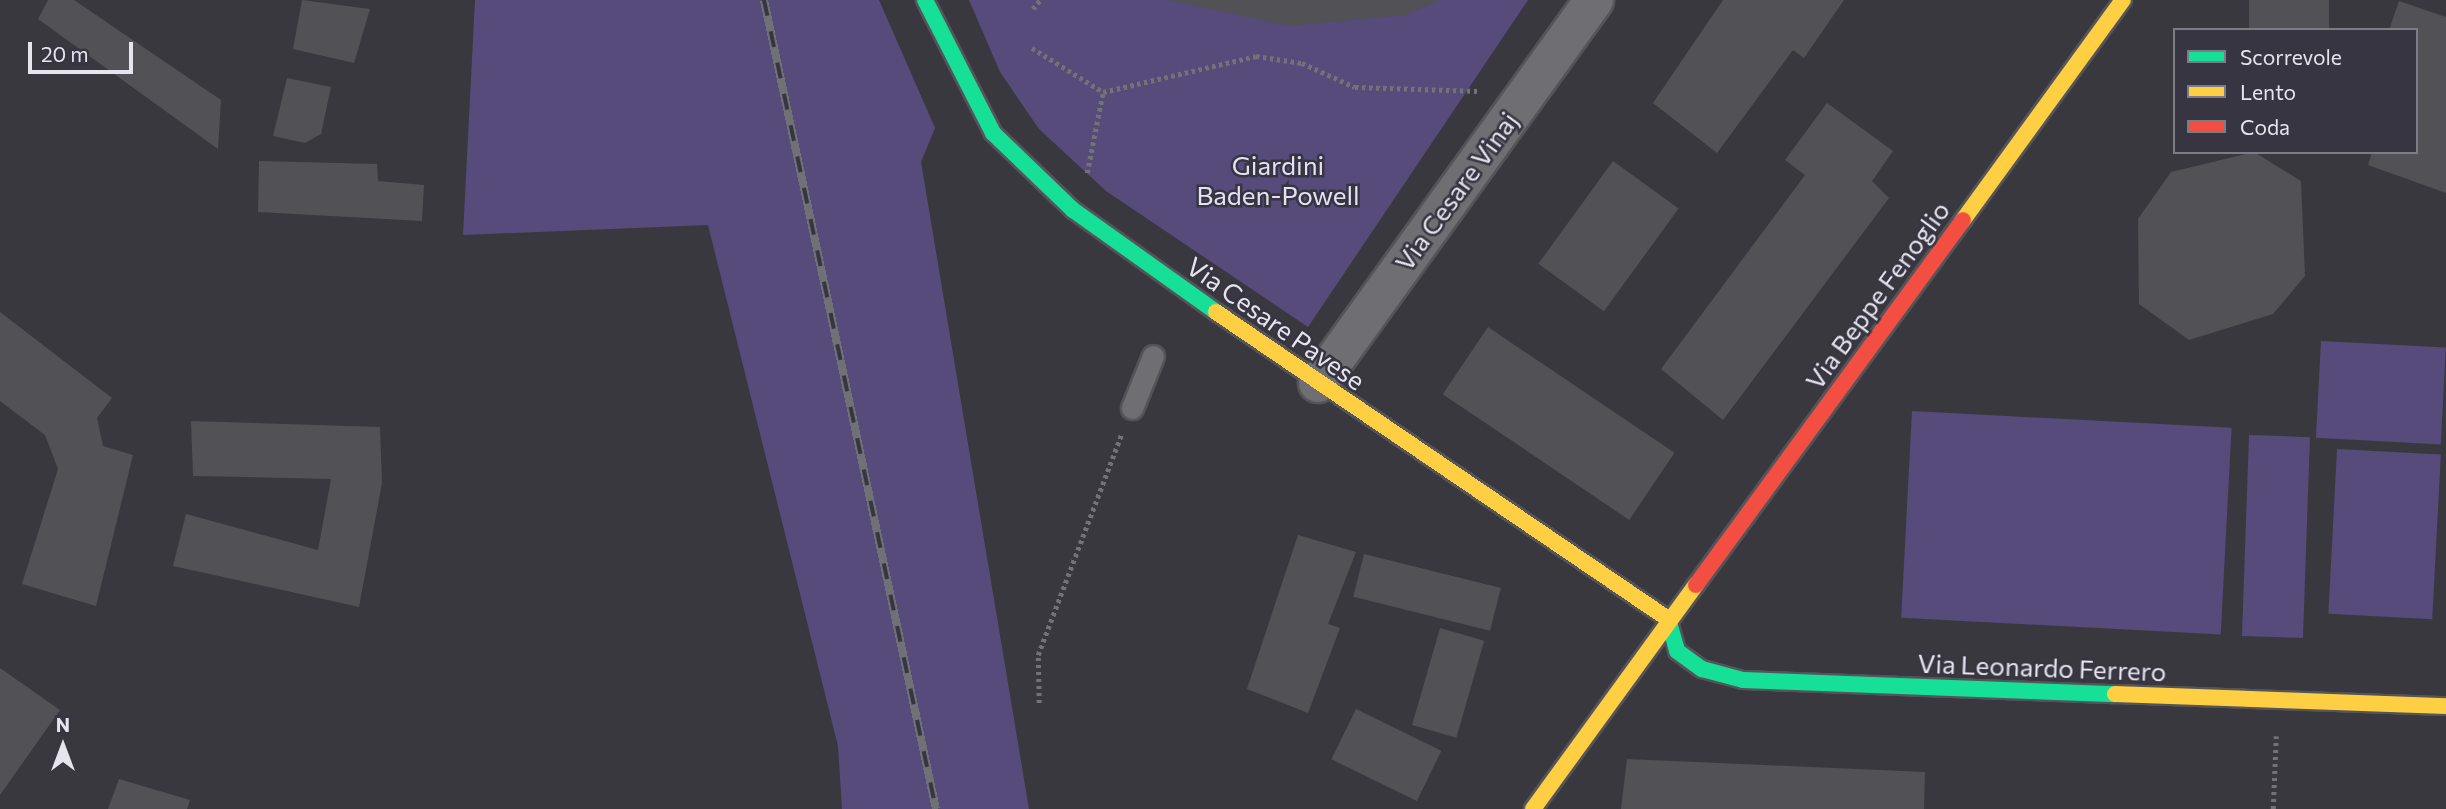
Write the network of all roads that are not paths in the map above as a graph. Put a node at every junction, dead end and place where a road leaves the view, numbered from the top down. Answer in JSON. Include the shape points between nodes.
{"nodes":[{"id":1,"x":925,"y":0,"type":"edge"},
{"id":2,"x":1594,"y":0,"type":"edge"},
{"id":3,"x":2123,"y":0,"type":"edge"},
{"id":4,"x":1153,"y":356,"type":"dead end"},
{"id":5,"x":1318,"y":383,"type":"junction"},
{"id":6,"x":1132,"y":408,"type":"road end"},
{"id":7,"x":1668,"y":619,"type":"junction"},
{"id":8,"x":2446,"y":706,"type":"edge"},
{"id":9,"x":1533,"y":809,"type":"edge"}],
"edges":[{"from":1,"to":5,"type":"street","name":"Via Cesare Pavese","via":[[993,133],[1073,210]]},
{"from":2,"to":5,"type":"street","name":"Via Cesare Vinaj"},
{"from":3,"to":7,"type":"street","name":"Via Beppe Fenoglio"},
{"from":4,"to":6,"type":"lane"},
{"from":5,"to":7,"type":"street","name":"Via Cesare Pavese"},
{"from":7,"to":8,"type":"street","name":"Via Leonardo Ferrero","via":[[1677,651],[1702,669],[1743,680]]},
{"from":7,"to":9,"type":"street","name":"Via Beppe Fenoglio"}]}
